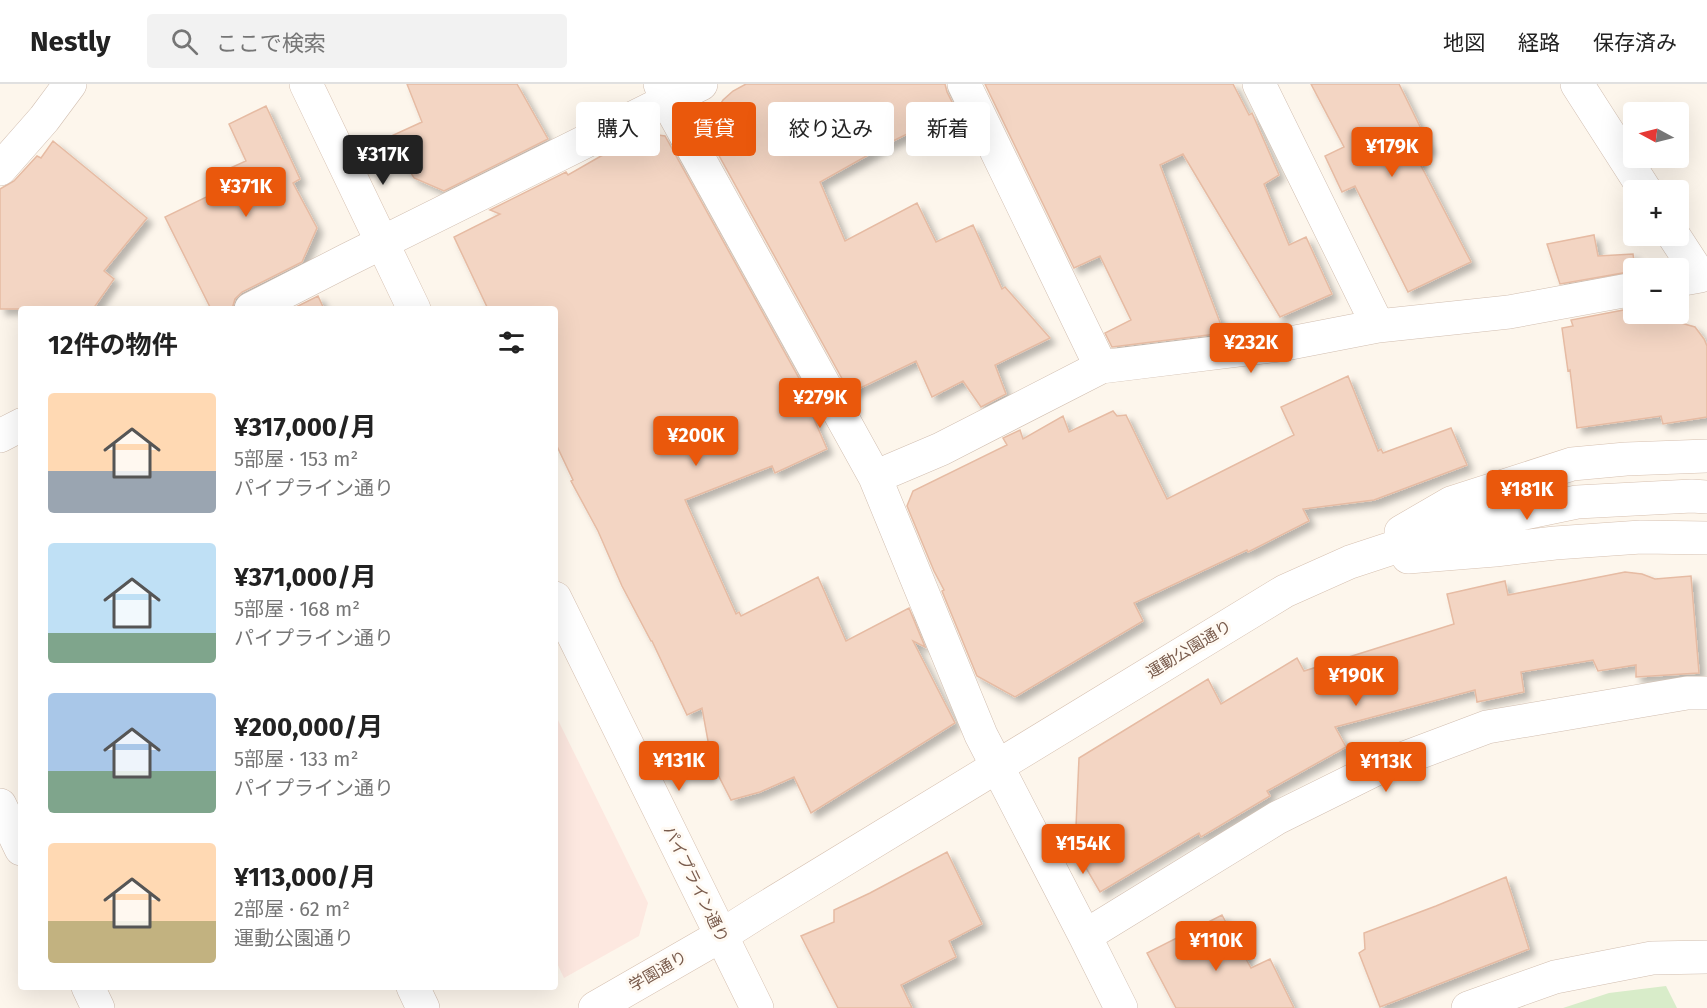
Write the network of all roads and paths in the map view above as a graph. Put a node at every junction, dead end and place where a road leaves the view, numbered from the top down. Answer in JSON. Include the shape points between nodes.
{"nodes":[{"id":1,"x":70,"y":84,"type":"edge"},
{"id":2,"x":306,"y":84,"type":"edge"},
{"id":3,"x":700,"y":84,"type":"edge"},
{"id":4,"x":964,"y":84,"type":"edge"},
{"id":5,"x":1258,"y":84,"type":"edge"},
{"id":6,"x":1577,"y":84,"type":"edge"},
{"id":7,"x":663,"y":92,"type":"edge"},
{"id":8,"x":0,"y":169,"type":"edge"},
{"id":9,"x":1639,"y":180,"type":"edge"},
{"id":10,"x":382,"y":243,"type":"junction"},
{"id":11,"x":1689,"y":259,"type":"edge"},
{"id":12,"x":1689,"y":278,"type":"edge"},
{"id":13,"x":1623,"y":291,"type":"edge"},
{"id":14,"x":257,"y":306,"type":"edge"},
{"id":15,"x":413,"y":306,"type":"edge"},
{"id":16,"x":1378,"y":326,"type":"junction"},
{"id":17,"x":1101,"y":367,"type":"junction"},
{"id":18,"x":18,"y":427,"type":"edge"},
{"id":19,"x":0,"y":436,"type":"edge"},
{"id":20,"x":1707,"y":456,"type":"edge"},
{"id":21,"x":875,"y":477,"type":"junction"},
{"id":22,"x":1707,"y":497,"type":"edge"},
{"id":23,"x":1707,"y":538,"type":"edge"},
{"id":24,"x":1350,"y":562,"type":"junction"},
{"id":25,"x":558,"y":604,"type":"edge"},
{"id":26,"x":1707,"y":693,"type":"edge"},
{"id":27,"x":997,"y":765,"type":"junction"},
{"id":28,"x":0,"y":805,"type":"edge"},
{"id":29,"x":18,"y":843,"type":"edge"},
{"id":30,"x":722,"y":935,"type":"junction"},
{"id":31,"x":1085,"y":936,"type":"junction"},
{"id":32,"x":1707,"y":957,"type":"edge"},
{"id":33,"x":89,"y":990,"type":"edge"},
{"id":34,"x":414,"y":990,"type":"edge"},
{"id":35,"x":98,"y":1008,"type":"edge"},
{"id":36,"x":423,"y":1008,"type":"edge"},
{"id":37,"x":596,"y":1008,"type":"edge"},
{"id":38,"x":757,"y":1008,"type":"edge"},
{"id":39,"x":1121,"y":1008,"type":"edge"},
{"id":40,"x":1468,"y":1008,"type":"edge"}],
"edges":[{"from":1,"to":8,"type":"street"},
{"from":2,"to":10,"type":"street"},
{"from":3,"to":7,"type":"street"},
{"from":4,"to":17,"type":"street"},
{"from":5,"to":16,"type":"street"},
{"from":6,"to":9,"type":"street"},
{"from":7,"to":10,"type":"street"},
{"from":7,"to":21,"type":"street"},
{"from":10,"to":14,"type":"street"},
{"from":10,"to":15,"type":"street"},
{"from":11,"to":12,"type":"street","via":[[1700,276]]},
{"from":13,"to":16,"type":"street","via":[[1509,312]]},
{"from":16,"to":17,"type":"street","via":[[1280,345]]},
{"from":17,"to":21,"type":"street","via":[[941,449]]},
{"from":18,"to":19,"type":"street"},
{"from":20,"to":24,"type":"street","via":[[1572,464],[1451,503]]},
{"from":21,"to":27,"type":"street","via":[[981,735]]},
{"from":22,"to":24,"type":"street","name":"運動公園通り","via":[[1577,502],[1432,535]]},
{"from":23,"to":24,"type":"street","via":[[1641,537]]},
{"from":24,"to":27,"type":"street","name":"運動公園通り","via":[[1285,591]]},
{"from":25,"to":30,"type":"street","name":"パイプライン通り"},
{"from":26,"to":31,"type":"street","via":[[1687,693],[1487,727],[1378,768],[1277,818]]},
{"from":27,"to":30,"type":"street","name":"運動公園通り"},
{"from":27,"to":31,"type":"street"},
{"from":28,"to":29,"type":"street"},
{"from":30,"to":37,"type":"street","name":"学園通り"},
{"from":30,"to":38,"type":"street","name":"パイプライン通り"},
{"from":31,"to":39,"type":"street"},
{"from":32,"to":40,"type":"street","via":[[1652,958],[1555,977]]},
{"from":33,"to":35,"type":"street"},
{"from":34,"to":36,"type":"street"}]}
